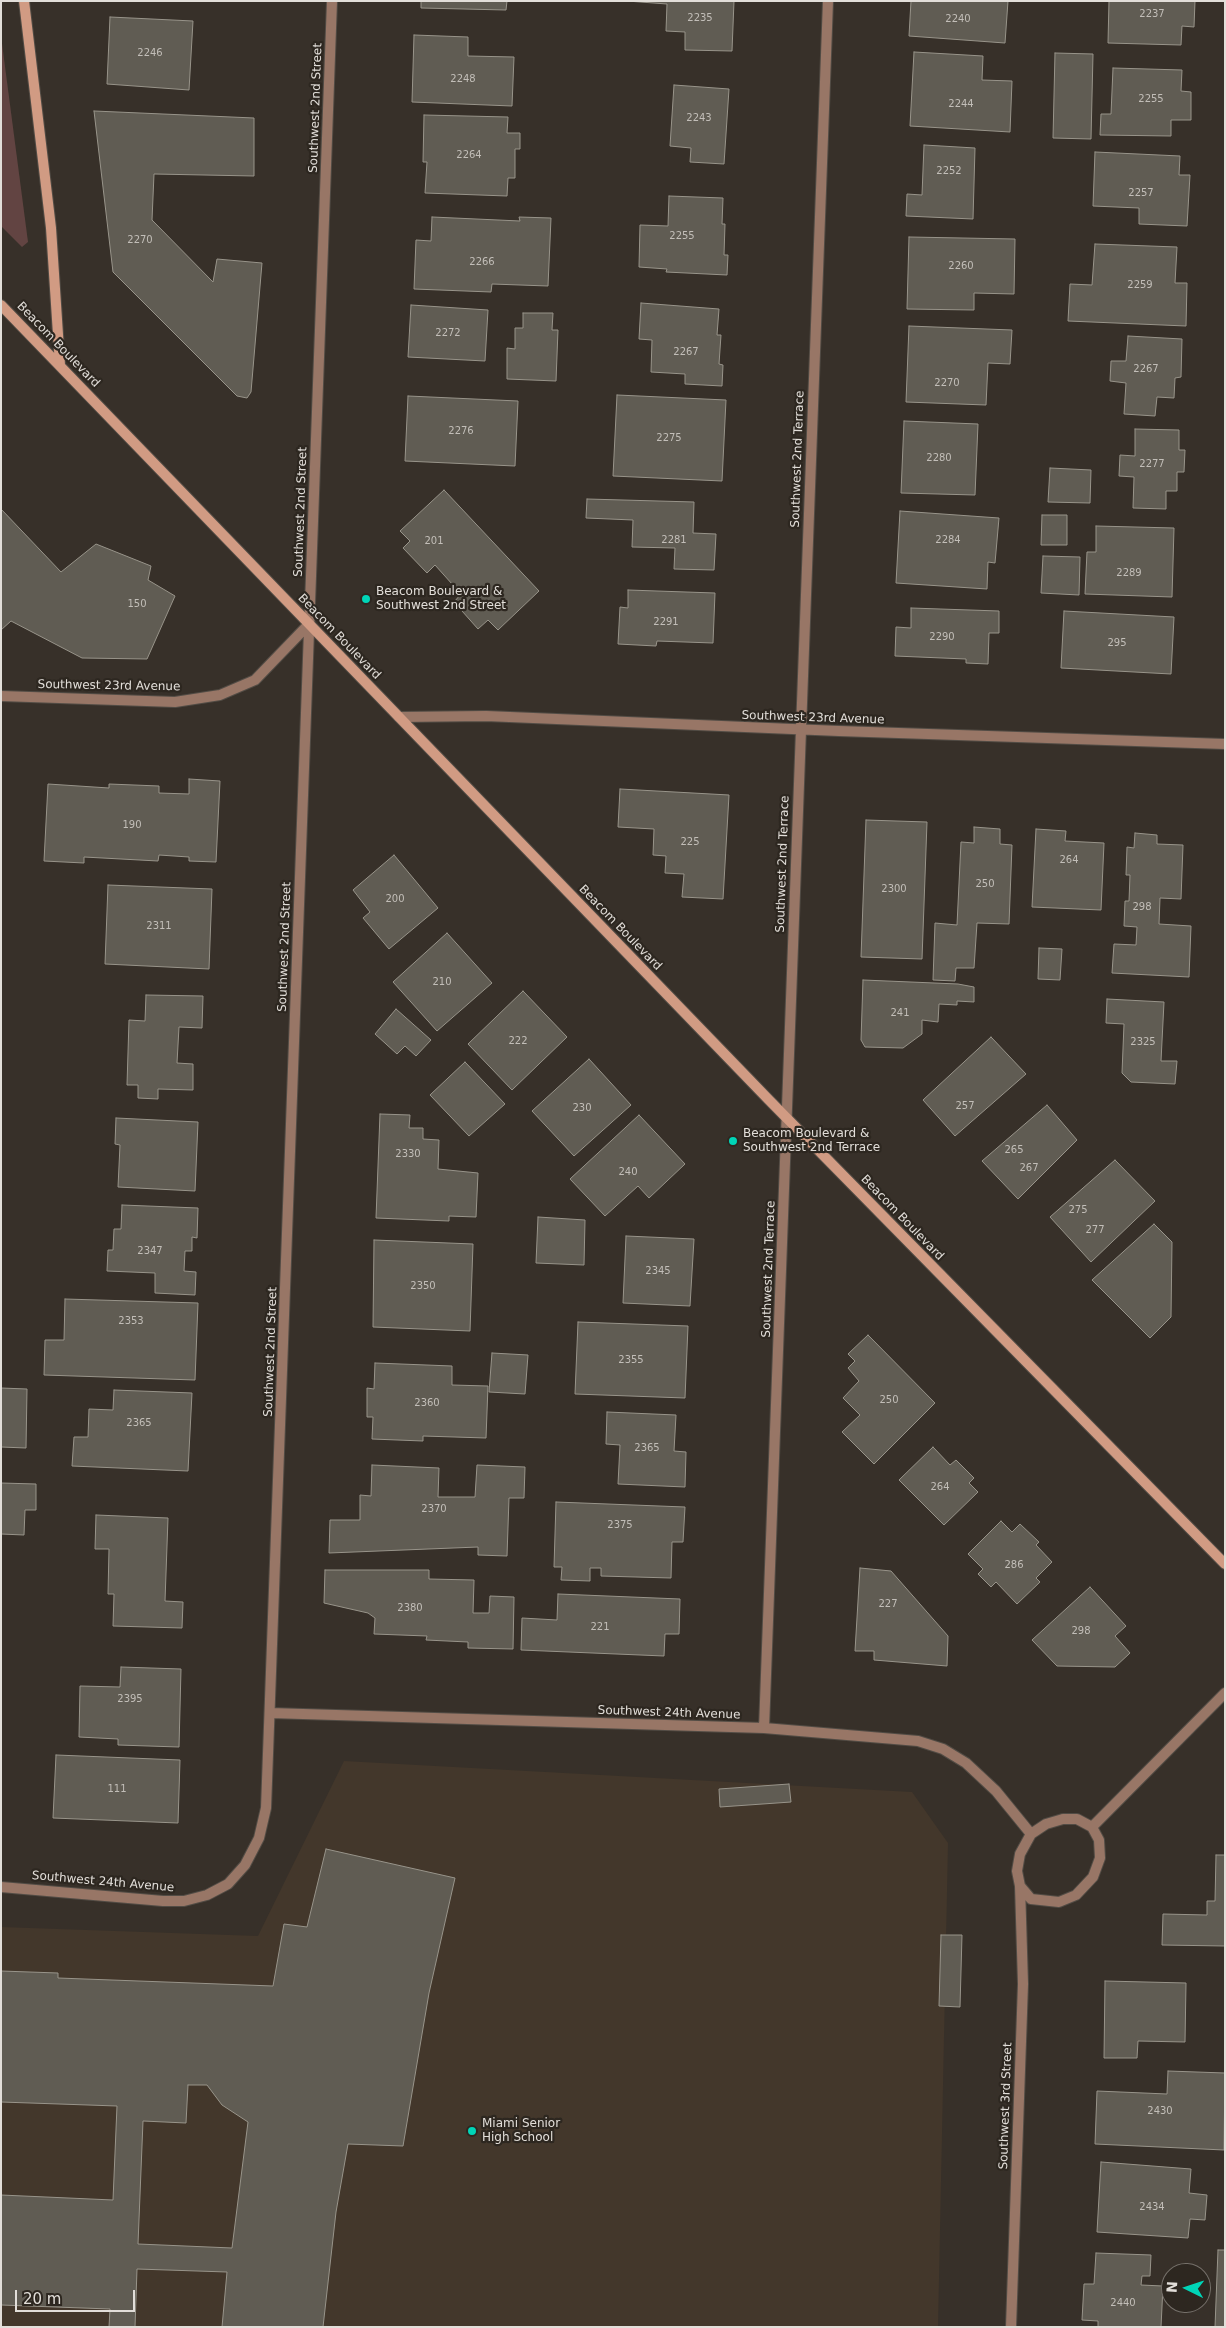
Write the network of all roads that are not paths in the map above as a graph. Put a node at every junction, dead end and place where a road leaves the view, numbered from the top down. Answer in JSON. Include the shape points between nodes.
{"nodes":[{"id":1,"x":24,"y":1,"type":"edge"},
{"id":2,"x":332,"y":1,"type":"edge"},
{"id":3,"x":828,"y":1,"type":"edge"},
{"id":4,"x":1,"y":305,"type":"edge"},
{"id":5,"x":60,"y":365,"type":"junction"},
{"id":6,"x":309,"y":624,"type":"junction"},
{"id":7,"x":1,"y":696,"type":"edge"},
{"id":8,"x":399,"y":717,"type":"junction"},
{"id":9,"x":800,"y":730,"type":"junction"},
{"id":10,"x":1225,"y":744,"type":"edge"},
{"id":11,"x":787,"y":1119,"type":"junction"},
{"id":12,"x":1225,"y":1564,"type":"edge"},
{"id":13,"x":1225,"y":1693,"type":"edge"},
{"id":14,"x":270,"y":1713,"type":"junction"},
{"id":15,"x":764,"y":1728,"type":"junction"},
{"id":16,"x":1092,"y":1827,"type":"junction"},
{"id":17,"x":1031,"y":1834,"type":"junction"},
{"id":18,"x":228,"y":1884,"type":"joint"},
{"id":19,"x":1020,"y":1886,"type":"junction"},
{"id":20,"x":1,"y":1887,"type":"edge"},
{"id":21,"x":1011,"y":2327,"type":"edge"}],
"edges":[{"from":1,"to":5,"type":"main road","via":[[51,228]]},
{"from":2,"to":6,"type":"street","name":"Southwest 2nd Street"},
{"from":3,"to":9,"type":"street","name":"Southwest 2nd Terrace"},
{"from":4,"to":5,"type":"main road","name":"Beacom Boulevard"},
{"from":5,"to":6,"type":"main road","name":"Beacom Boulevard"},
{"from":6,"to":7,"type":"street","name":"Southwest 23rd Avenue","via":[[255,680],[220,696],[175,702]]},
{"from":6,"to":8,"type":"main road","name":"Beacom Boulevard"},
{"from":6,"to":14,"type":"street","name":"Southwest 2nd Street"},
{"from":8,"to":9,"type":"street","name":"Southwest 23rd Avenue","via":[[486,716]]},
{"from":8,"to":11,"type":"main road","name":"Beacom Boulevard"},
{"from":9,"to":10,"type":"street","name":"Southwest 23rd Avenue"},
{"from":9,"to":11,"type":"street","name":"Southwest 2nd Terrace"},
{"from":11,"to":12,"type":"main road","name":"Beacom Boulevard"},
{"from":11,"to":15,"type":"street","name":"Southwest 2nd Terrace"},
{"from":13,"to":16,"type":"street"},
{"from":14,"to":15,"type":"street","name":"Southwest 24th Avenue"},
{"from":14,"to":18,"type":"street","name":"Southwest 2nd Street","via":[[266,1808],[259,1838],[245,1865]]},
{"from":15,"to":17,"type":"street","name":"Southwest 24th Avenue","via":[[918,1741],[943,1749],[966,1763],[996,1792]]},
{"from":16,"to":17,"type":"street","via":[[1077,1820],[1063,1819],[1046,1824]]},
{"from":16,"to":19,"type":"street","via":[[1099,1840],[1100,1858],[1093,1877],[1076,1895],[1060,1902],[1044,1902],[1031,1898]]},
{"from":17,"to":19,"type":"street","via":[[1020,1854],[1017,1871]]},
{"from":18,"to":20,"type":"street","name":"Southwest 24th Avenue","via":[[208,1895],[184,1901]]},
{"from":19,"to":21,"type":"street","name":"Southwest 3rd Street","via":[[1023,1984]]}]}
